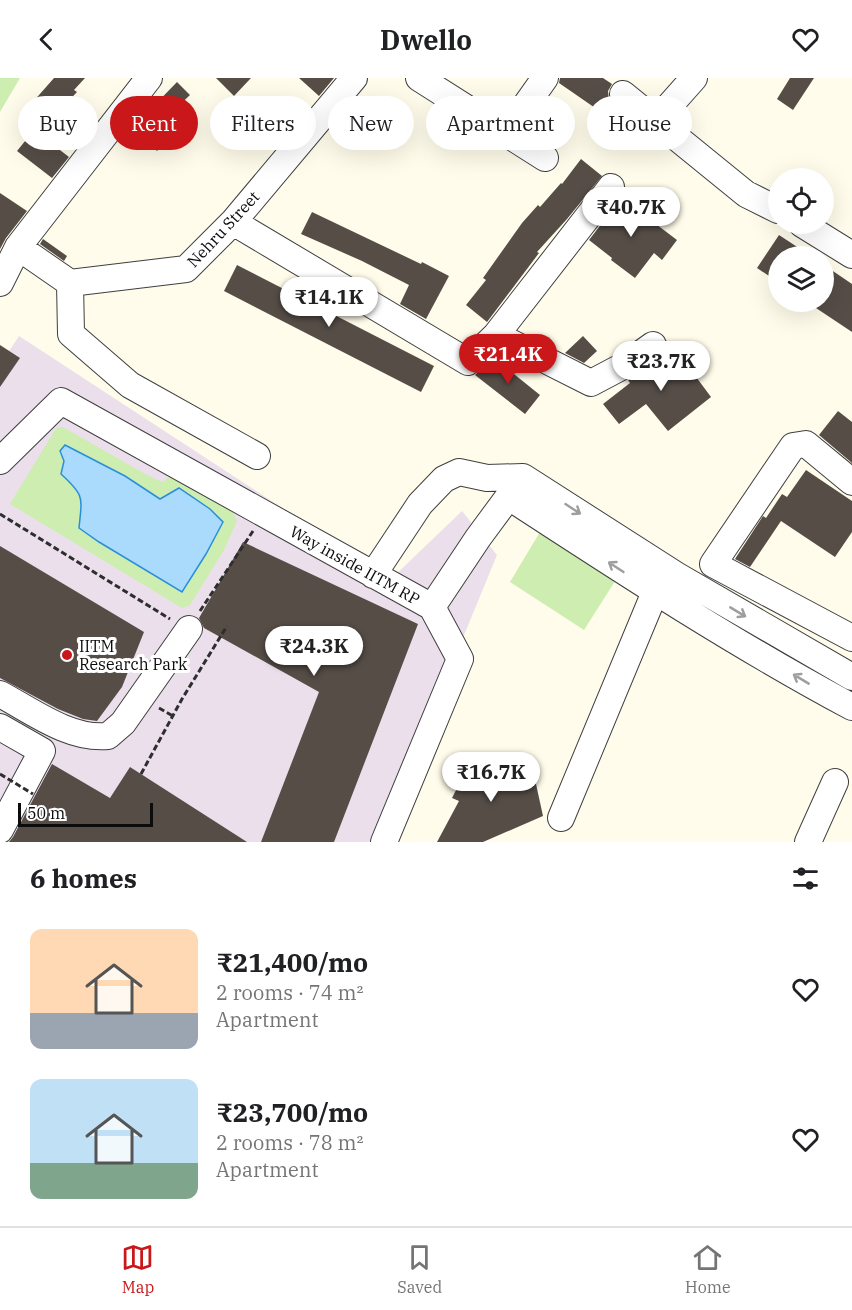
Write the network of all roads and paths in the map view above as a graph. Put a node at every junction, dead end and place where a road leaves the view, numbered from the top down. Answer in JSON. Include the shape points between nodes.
{"nodes":[{"id":1,"x":149,"y":78,"type":"edge"},
{"id":2,"x":354,"y":78,"type":"edge"},
{"id":3,"x":419,"y":78,"type":"edge"},
{"id":4,"x":546,"y":78,"type":"edge"},
{"id":5,"x":694,"y":78,"type":"edge"},
{"id":6,"x":447,"y":96,"type":"edge"},
{"id":7,"x":533,"y":96,"type":"edge"},
{"id":8,"x":678,"y":96,"type":"edge"},
{"id":9,"x":692,"y":144,"type":"edge"},
{"id":10,"x":533,"y":150,"type":"edge"},
{"id":11,"x":545,"y":158,"type":"dead end"},
{"id":12,"x":611,"y":187,"type":"dead end"},
{"id":13,"x":768,"y":205,"type":"edge"},
{"id":14,"x":233,"y":222,"type":"junction"},
{"id":15,"x":818,"y":234,"type":"edge"},
{"id":16,"x":18,"y":247,"type":"junction"},
{"id":17,"x":852,"y":255,"type":"edge"},
{"id":18,"x":0,"y":283,"type":"edge"},
{"id":19,"x":70,"y":283,"type":"junction"},
{"id":20,"x":496,"y":335,"type":"junction"},
{"id":21,"x":653,"y":345,"type":"dead end"},
{"id":22,"x":257,"y":456,"type":"dead end"},
{"id":23,"x":0,"y":461,"type":"edge"},
{"id":24,"x":852,"y":482,"type":"edge"},
{"id":25,"x":516,"y":487,"type":"junction"},
{"id":26,"x":0,"y":514,"type":"edge"},
{"id":27,"x":264,"y":515,"type":"junction"},
{"id":28,"x":669,"y":571,"type":"junction"},
{"id":29,"x":373,"y":574,"type":"junction"},
{"id":30,"x":655,"y":592,"type":"junction"},
{"id":31,"x":432,"y":607,"type":"junction"},
{"id":32,"x":227,"y":626,"type":"dead end"},
{"id":33,"x":189,"y":629,"type":"junction"},
{"id":34,"x":852,"y":638,"type":"edge"},
{"id":35,"x":852,"y":677,"type":"edge"},
{"id":36,"x":0,"y":694,"type":"edge"},
{"id":37,"x":852,"y":707,"type":"edge"},
{"id":38,"x":0,"y":726,"type":"edge"},
{"id":39,"x":0,"y":774,"type":"edge"},
{"id":40,"x":141,"y":774,"type":"dead end"},
{"id":41,"x":835,"y":782,"type":"dead end"},
{"id":42,"x":33,"y":794,"type":"dead end"},
{"id":43,"x":561,"y":818,"type":"dead end"},
{"id":44,"x":0,"y":830,"type":"edge"},
{"id":45,"x":384,"y":842,"type":"edge"},
{"id":46,"x":808,"y":842,"type":"edge"}],
"edges":[{"from":1,"to":16,"type":"street"},
{"from":2,"to":14,"type":"street","name":"Nehru Street"},
{"from":3,"to":6,"type":"street"},
{"from":4,"to":7,"type":"street"},
{"from":5,"to":8,"type":"street"},
{"from":9,"to":13,"type":"street","via":[[708,151],[746,194]]},
{"from":10,"to":11,"type":"street"},
{"from":12,"to":20,"type":"street"},
{"from":14,"to":19,"type":"street","name":"Nehru Street","via":[[186,269]]},
{"from":14,"to":20,"type":"street","via":[[468,362]]},
{"from":15,"to":17,"type":"street"},
{"from":16,"to":18,"type":"street"},
{"from":16,"to":19,"type":"street"},
{"from":19,"to":22,"type":"street","via":[[71,334],[130,384]]},
{"from":20,"to":21,"type":"street","via":[[591,383]]},
{"from":23,"to":27,"type":"street","name":"Way inside IITM RP","via":[[61,401]]},
{"from":24,"to":34,"type":"street","via":[[806,444],[793,446],[714,564]]},
{"from":25,"to":28,"type":"street","one_way":true},
{"from":25,"to":29,"type":"street","via":[[459,472],[444,479],[420,504]]},
{"from":30,"to":25,"type":"street","one_way":true},
{"from":25,"to":31,"type":"street","name":"Way inside IITM RP"},
{"from":26,"to":33,"type":"path"},
{"from":27,"to":29,"type":"street","name":"Way inside IITM RP"},
{"from":27,"to":33,"type":"path"},
{"from":28,"to":30,"type":"street"},
{"from":28,"to":35,"type":"street","one_way":true},
{"from":29,"to":31,"type":"street","name":"Way inside IITM RP"},
{"from":37,"to":30,"type":"street","one_way":true},
{"from":30,"to":43,"type":"street"},
{"from":31,"to":45,"type":"street","via":[[460,659]]},
{"from":32,"to":40,"type":"path"},
{"from":33,"to":36,"type":"street","via":[[123,723],[108,736],[75,732]]},
{"from":38,"to":44,"type":"street","via":[[42,751]]},
{"from":39,"to":42,"type":"path","bridge":true},
{"from":41,"to":46,"type":"street"}]}
